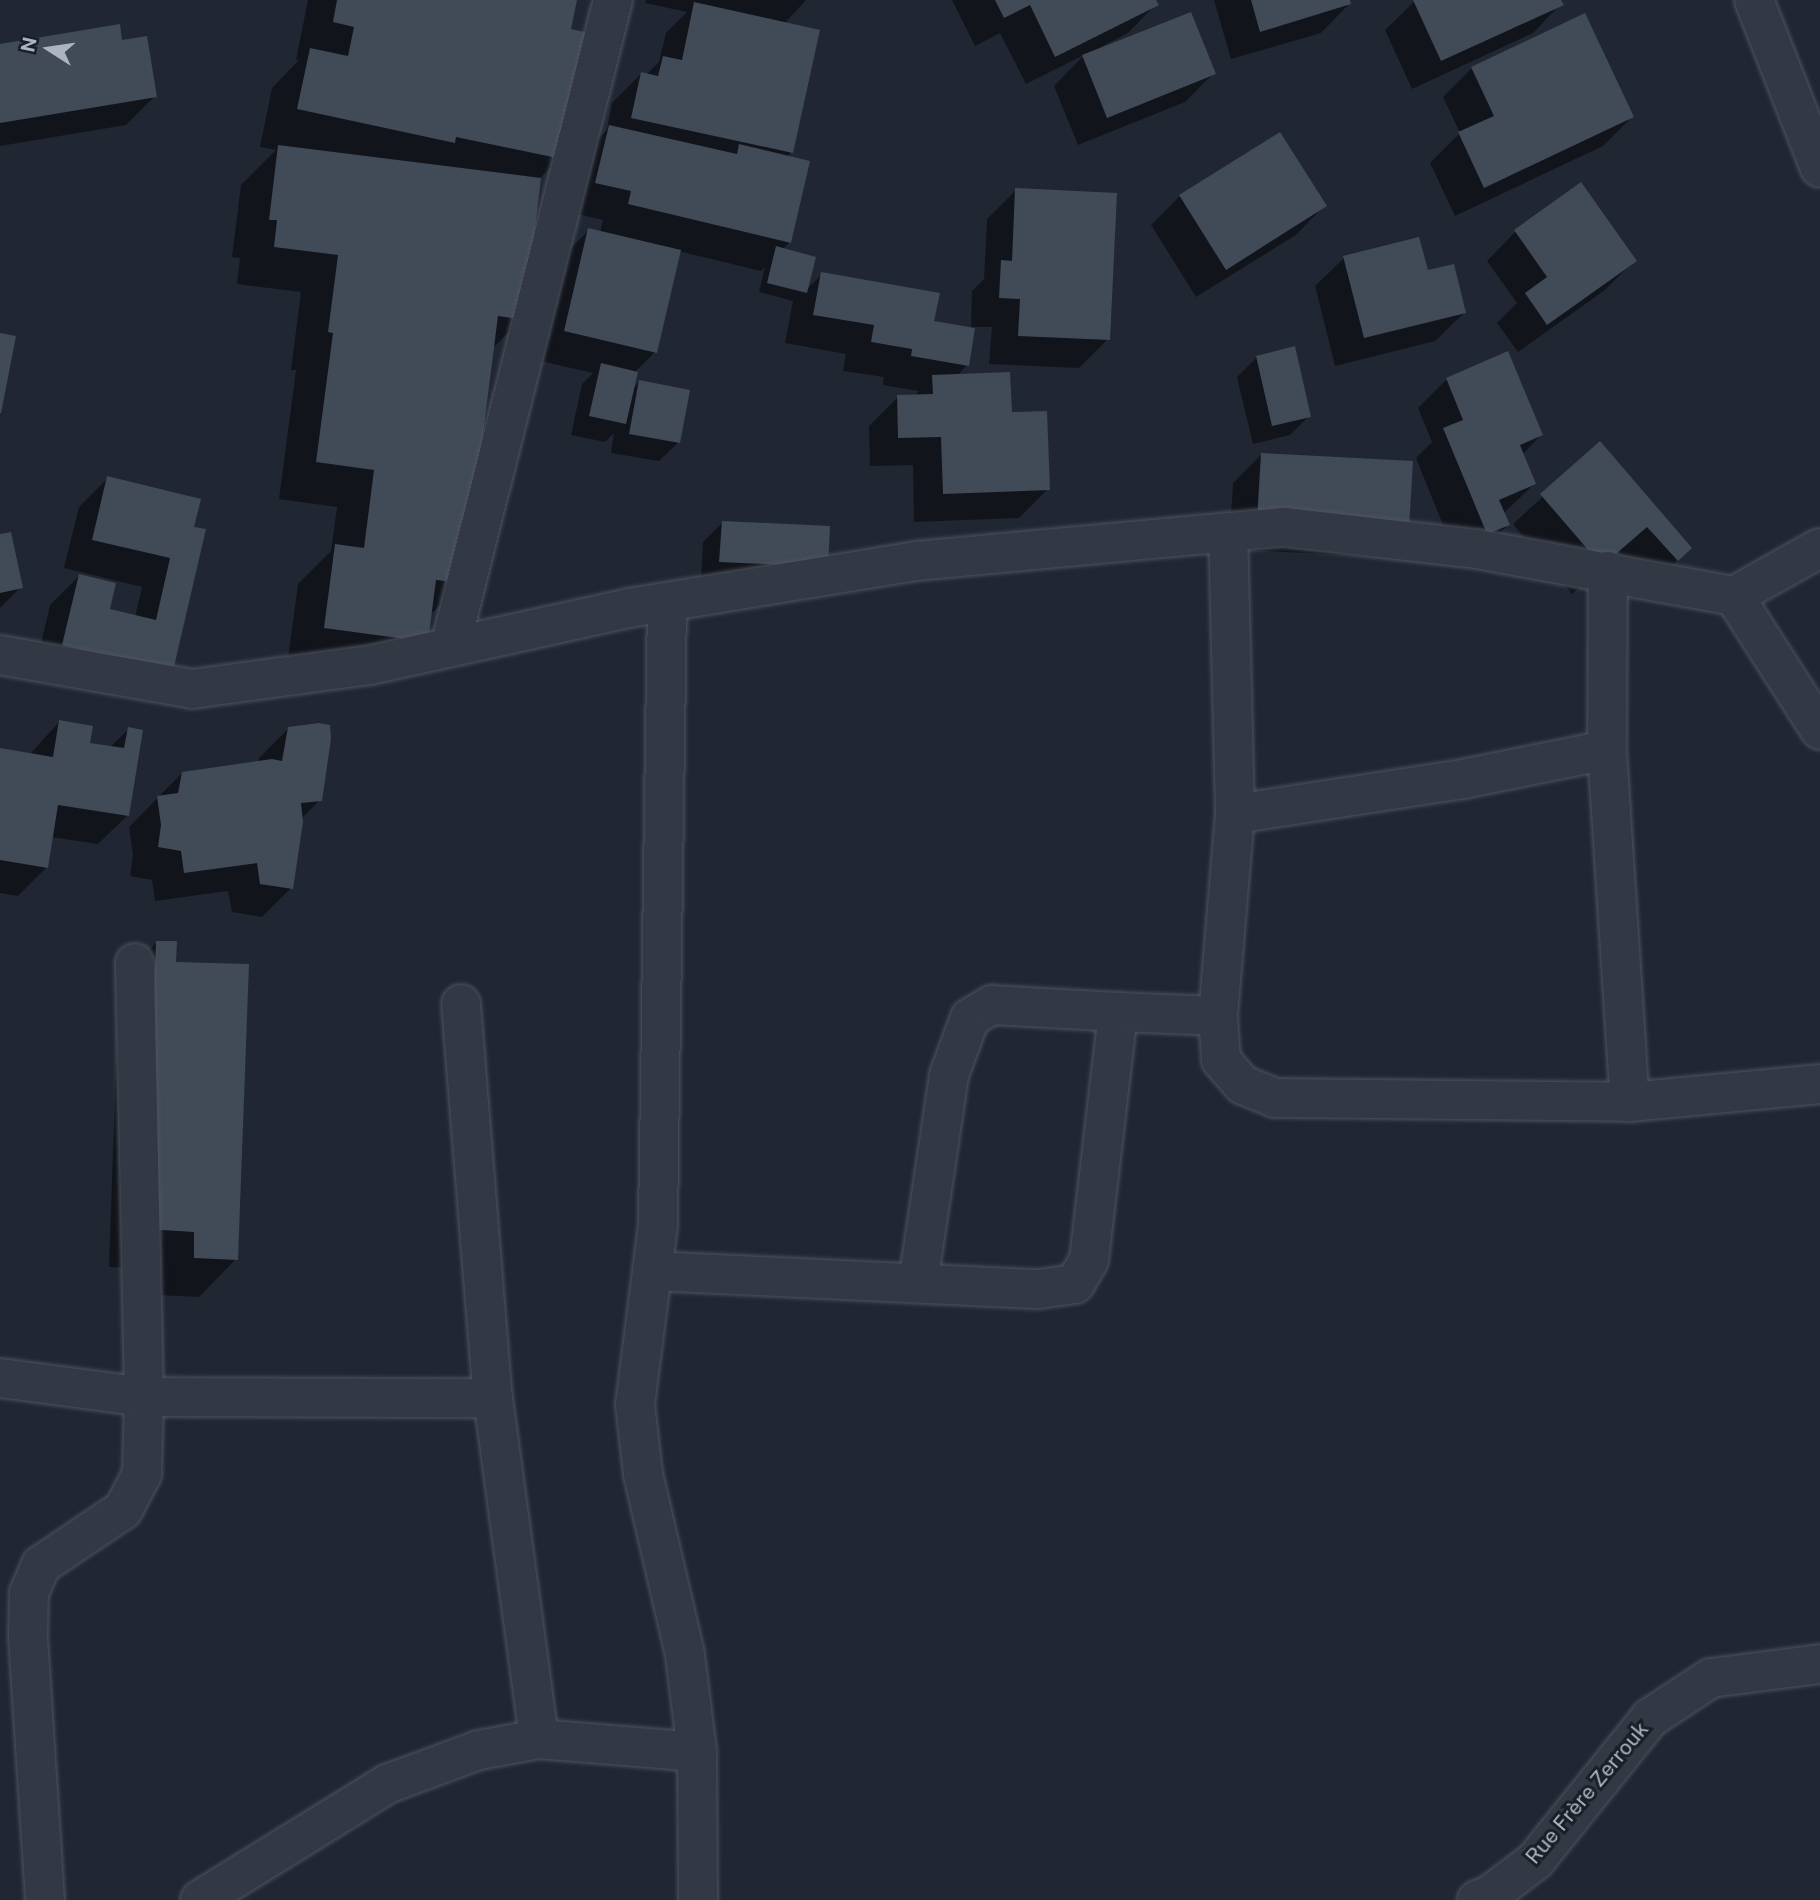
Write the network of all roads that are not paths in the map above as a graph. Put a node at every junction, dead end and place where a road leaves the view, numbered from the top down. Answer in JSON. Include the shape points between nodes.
{"nodes":[{"id":1,"x":613,"y":0,"type":"edge"},
{"id":2,"x":1754,"y":0,"type":"edge"},
{"id":3,"x":1820,"y":168,"type":"edge"},
{"id":4,"x":1228,"y":532,"type":"junction"},
{"id":5,"x":1820,"y":548,"type":"edge"},
{"id":6,"x":1608,"y":571,"type":"junction"},
{"id":7,"x":1734,"y":597,"type":"junction"},
{"id":8,"x":667,"y":602,"type":"junction"},
{"id":9,"x":450,"y":647,"type":"junction"},
{"id":10,"x":0,"y":655,"type":"edge"},
{"id":11,"x":1820,"y":730,"type":"edge"},
{"id":12,"x":1607,"y":750,"type":"junction"},
{"id":13,"x":1235,"y":814,"type":"junction"},
{"id":14,"x":135,"y":963,"type":"dead end"},
{"id":15,"x":461,"y":1004,"type":"dead end"},
{"id":16,"x":1118,"y":1012,"type":"junction"},
{"id":17,"x":1218,"y":1016,"type":"junction"},
{"id":18,"x":1820,"y":1084,"type":"edge"},
{"id":19,"x":1630,"y":1102,"type":"junction"},
{"id":20,"x":652,"y":1271,"type":"junction"},
{"id":21,"x":918,"y":1283,"type":"junction"},
{"id":22,"x":0,"y":1378,"type":"edge"},
{"id":23,"x":144,"y":1396,"type":"junction"},
{"id":24,"x":493,"y":1398,"type":"junction"},
{"id":25,"x":1820,"y":1664,"type":"edge"},
{"id":26,"x":539,"y":1739,"type":"junction"},
{"id":27,"x":697,"y":1752,"type":"junction"},
{"id":28,"x":1486,"y":1898,"type":"edge"},
{"id":29,"x":46,"y":1900,"type":"edge"},
{"id":30,"x":200,"y":1900,"type":"edge"},
{"id":31,"x":698,"y":1900,"type":"edge"}],
"edges":[{"from":1,"to":9,"type":"street"},
{"from":2,"to":3,"type":"street"},
{"from":4,"to":6,"type":"street","via":[[1284,527],[1476,549]]},
{"from":4,"to":8,"type":"street","via":[[916,561]]},
{"from":4,"to":13,"type":"street"},
{"from":5,"to":7,"type":"street"},
{"from":6,"to":7,"type":"street"},
{"from":6,"to":12,"type":"street"},
{"from":7,"to":11,"type":"street"},
{"from":8,"to":9,"type":"street"},
{"from":8,"to":20,"type":"street","via":[[658,1225]]},
{"from":9,"to":10,"type":"street","via":[[370,665],[192,688]]},
{"from":12,"to":13,"type":"street","via":[[1464,779]]},
{"from":12,"to":19,"type":"street"},
{"from":13,"to":17,"type":"street"},
{"from":14,"to":23,"type":"street"},
{"from":15,"to":24,"type":"street"},
{"from":16,"to":17,"type":"street"},
{"from":16,"to":21,"type":"street","via":[[992,1005],[970,1018],[949,1075]]},
{"from":16,"to":21,"type":"street","via":[[1089,1260],[1075,1284],[1039,1289]]},
{"from":17,"to":19,"type":"street","via":[[1222,1060],[1243,1085],[1275,1098]]},
{"from":18,"to":19,"type":"street"},
{"from":20,"to":21,"type":"street"},
{"from":20,"to":27,"type":"street","via":[[635,1404],[643,1474],[685,1655]]},
{"from":22,"to":23,"type":"street"},
{"from":23,"to":24,"type":"street"},
{"from":23,"to":29,"type":"street","via":[[142,1474],[123,1510],[41,1565],[29,1592]]},
{"from":24,"to":26,"type":"street"},
{"from":25,"to":28,"type":"street","name":"Rue Frère Zerrouk","via":[[1711,1678],[1650,1718],[1535,1861]]},
{"from":26,"to":27,"type":"street"},
{"from":26,"to":30,"type":"street","via":[[480,1750],[387,1784]]},
{"from":27,"to":31,"type":"street"}]}
